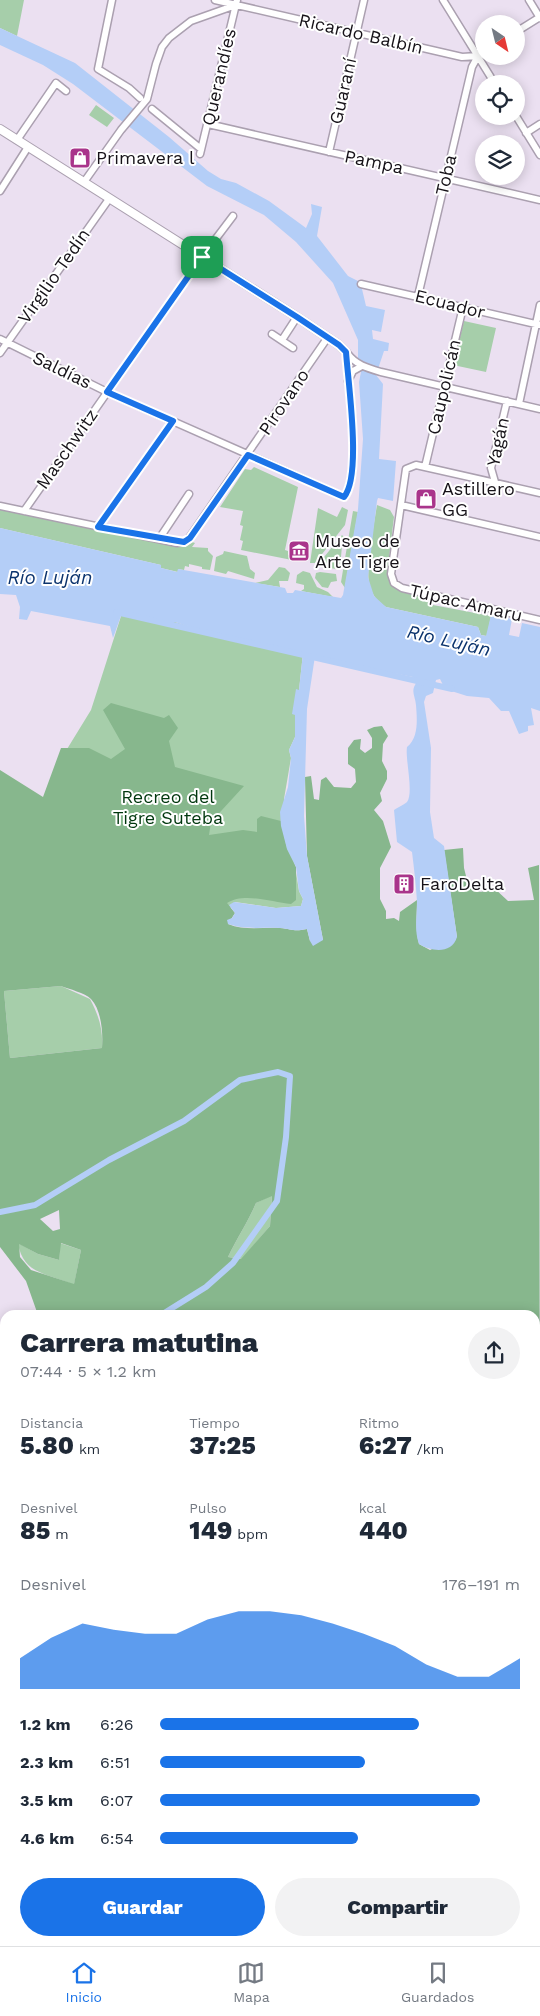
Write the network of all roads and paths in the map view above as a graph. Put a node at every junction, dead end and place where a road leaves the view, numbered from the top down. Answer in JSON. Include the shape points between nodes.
{"nodes":[{"id":1,"x":112,"y":0,"type":"edge"},
{"id":2,"x":215,"y":0,"type":"edge"},
{"id":3,"x":364,"y":0,"type":"edge"},
{"id":4,"x":443,"y":0,"type":"edge"},
{"id":5,"x":529,"y":0,"type":"edge"},
{"id":6,"x":237,"y":2,"type":"edge"},
{"id":7,"x":540,"y":18,"type":"edge"},
{"id":8,"x":525,"y":27,"type":"edge"},
{"id":9,"x":357,"y":34,"type":"junction"},
{"id":10,"x":475,"y":46,"type":"edge"},
{"id":11,"x":475,"y":56,"type":"edge"},
{"id":12,"x":475,"y":63,"type":"edge"},
{"id":13,"x":66,"y":91,"type":"dead end"},
{"id":14,"x":140,"y":98,"type":"dead end"},
{"id":15,"x":152,"y":109,"type":"dead end"},
{"id":16,"x":208,"y":124,"type":"junction"},
{"id":17,"x":540,"y":124,"type":"edge"},
{"id":18,"x":521,"y":125,"type":"edge"},
{"id":19,"x":0,"y":129,"type":"edge"},
{"id":20,"x":526,"y":133,"type":"junction"},
{"id":21,"x":17,"y":140,"type":"junction"},
{"id":22,"x":28,"y":147,"type":"junction"},
{"id":23,"x":329,"y":152,"type":"junction"},
{"id":24,"x":540,"y":155,"type":"edge"},
{"id":25,"x":445,"y":178,"type":"junction"},
{"id":26,"x":84,"y":182,"type":"junction"},
{"id":27,"x":0,"y":192,"type":"edge"},
{"id":28,"x":109,"y":199,"type":"junction"},
{"id":29,"x":540,"y":200,"type":"edge"},
{"id":30,"x":233,"y":216,"type":"dead end"},
{"id":31,"x":202,"y":257,"type":"junction"},
{"id":32,"x":361,"y":284,"type":"dead end"},
{"id":33,"x":418,"y":296,"type":"junction"},
{"id":34,"x":540,"y":305,"type":"edge"},
{"id":35,"x":463,"y":307,"type":"junction"},
{"id":36,"x":297,"y":317,"type":"junction"},
{"id":37,"x":538,"y":325,"type":"edge"},
{"id":38,"x":272,"y":334,"type":"dead end"},
{"id":39,"x":328,"y":338,"type":"junction"},
{"id":40,"x":0,"y":339,"type":"edge"},
{"id":41,"x":282,"y":340,"type":"junction"},
{"id":42,"x":6,"y":343,"type":"junction"},
{"id":43,"x":293,"y":348,"type":"dead end"},
{"id":44,"x":346,"y":352,"type":"junction"},
{"id":45,"x":0,"y":353,"type":"edge"},
{"id":46,"x":362,"y":366,"type":"junction"},
{"id":47,"x":348,"y":381,"type":"junction"},
{"id":48,"x":444,"y":387,"type":"junction"},
{"id":49,"x":107,"y":392,"type":"junction"},
{"id":50,"x":507,"y":401,"type":"junction"},
{"id":51,"x":518,"y":404,"type":"junction"},
{"id":52,"x":540,"y":409,"type":"edge"},
{"id":53,"x":173,"y":421,"type":"junction"},
{"id":54,"x":248,"y":455,"type":"junction"},
{"id":55,"x":425,"y":466,"type":"junction"},
{"id":56,"x":494,"y":482,"type":"junction"},
{"id":57,"x":540,"y":493,"type":"edge"},
{"id":58,"x":188,"y":494,"type":"dead end"},
{"id":59,"x":401,"y":505,"type":"junction"},
{"id":60,"x":0,"y":506,"type":"edge"},
{"id":61,"x":24,"y":511,"type":"junction"},
{"id":62,"x":98,"y":527,"type":"junction"},
{"id":63,"x":540,"y":537,"type":"edge"},
{"id":64,"x":159,"y":539,"type":"junction"},
{"id":65,"x":540,"y":620,"type":"edge"}],
"edges":[{"from":1,"to":14,"type":"street","via":[[98,69]]},
{"from":2,"to":6,"type":"street","name":"Ricardo Balbín"},
{"from":3,"to":9,"type":"street","name":"Guaraní"},
{"from":4,"to":10,"type":"street"},
{"from":5,"to":7,"type":"street"},
{"from":6,"to":9,"type":"street","name":"Ricardo Balbín"},
{"from":6,"to":16,"type":"street","name":"Querandíes"},
{"from":6,"to":26,"type":"street","via":[[191,21],[169,38],[162,47],[147,99]]},
{"from":7,"to":8,"type":"street"},
{"from":9,"to":11,"type":"street","name":"Ricardo Balbín","via":[[462,57]]},
{"from":9,"to":23,"type":"street","name":"Guaraní"},
{"from":12,"to":25,"type":"street","name":"Toba"},
{"from":13,"to":21,"type":"street","via":[[56,84]]},
{"from":15,"to":16,"type":"street","name":"Querandíes","via":[[200,152]]},
{"from":16,"to":23,"type":"street","name":"Pampa"},
{"from":17,"to":20,"type":"street"},
{"from":18,"to":20,"type":"street"},
{"from":19,"to":21,"type":"main road"},
{"from":20,"to":24,"type":"street"},
{"from":21,"to":22,"type":"main road"},
{"from":22,"to":26,"type":"main road"},
{"from":22,"to":27,"type":"street"},
{"from":23,"to":25,"type":"street","name":"Pampa"},
{"from":25,"to":29,"type":"street","name":"Pampa"},
{"from":25,"to":33,"type":"street","name":"Toba"},
{"from":26,"to":28,"type":"main road"},
{"from":28,"to":31,"type":"main road"},
{"from":28,"to":42,"type":"street","name":"Virgilio Tedín"},
{"from":30,"to":31,"type":"street","name":"Maschwitz"},
{"from":31,"to":36,"type":"main road"},
{"from":31,"to":49,"type":"street","name":"Maschwitz"},
{"from":32,"to":33,"type":"street","name":"Ecuador"},
{"from":33,"to":35,"type":"street","name":"Ecuador"},
{"from":34,"to":37,"type":"street","name":"Yagán"},
{"from":35,"to":37,"type":"street","name":"Ecuador"},
{"from":35,"to":48,"type":"street","name":"Caupolicán"},
{"from":36,"to":39,"type":"main road"},
{"from":36,"to":41,"type":"street"},
{"from":37,"to":51,"type":"street","name":"Yagán"},
{"from":38,"to":41,"type":"street"},
{"from":39,"to":44,"type":"main road"},
{"from":39,"to":54,"type":"street","name":"Pirovano"},
{"from":40,"to":42,"type":"street","name":"Saldías"},
{"from":41,"to":43,"type":"street"},
{"from":42,"to":45,"type":"street","name":"Virgilio Tedín"},
{"from":42,"to":49,"type":"street","name":"Saldías"},
{"from":44,"to":46,"type":"street"},
{"from":44,"to":47,"type":"street"},
{"from":46,"to":47,"type":"street","via":[[353,371]]},
{"from":46,"to":48,"type":"street"},
{"from":47,"to":54,"type":"street","name":"Saldías","via":[[353,448],[350,486],[344,497]]},
{"from":48,"to":50,"type":"street"},
{"from":48,"to":55,"type":"street","name":"Caupolicán"},
{"from":49,"to":53,"type":"street","name":"Saldías"},
{"from":49,"to":61,"type":"street","name":"Maschwitz"},
{"from":50,"to":51,"type":"street"},
{"from":50,"to":56,"type":"street","name":"Yagán","via":[[491,468]]},
{"from":51,"to":52,"type":"street"},
{"from":53,"to":54,"type":"street","name":"Saldías"},
{"from":53,"to":62,"type":"street"},
{"from":54,"to":64,"type":"street","name":"Pirovano","via":[[188,541]]},
{"from":55,"to":56,"type":"street"},
{"from":55,"to":59,"type":"street","via":[[416,464],[406,470]]},
{"from":56,"to":57,"type":"street"},
{"from":58,"to":64,"type":"street"},
{"from":59,"to":63,"type":"street"},
{"from":59,"to":65,"type":"street","name":"Túpac Amaru","via":[[391,574],[394,583],[402,588]]},
{"from":60,"to":61,"type":"street"},
{"from":61,"to":62,"type":"street"},
{"from":62,"to":64,"type":"street"}]}
